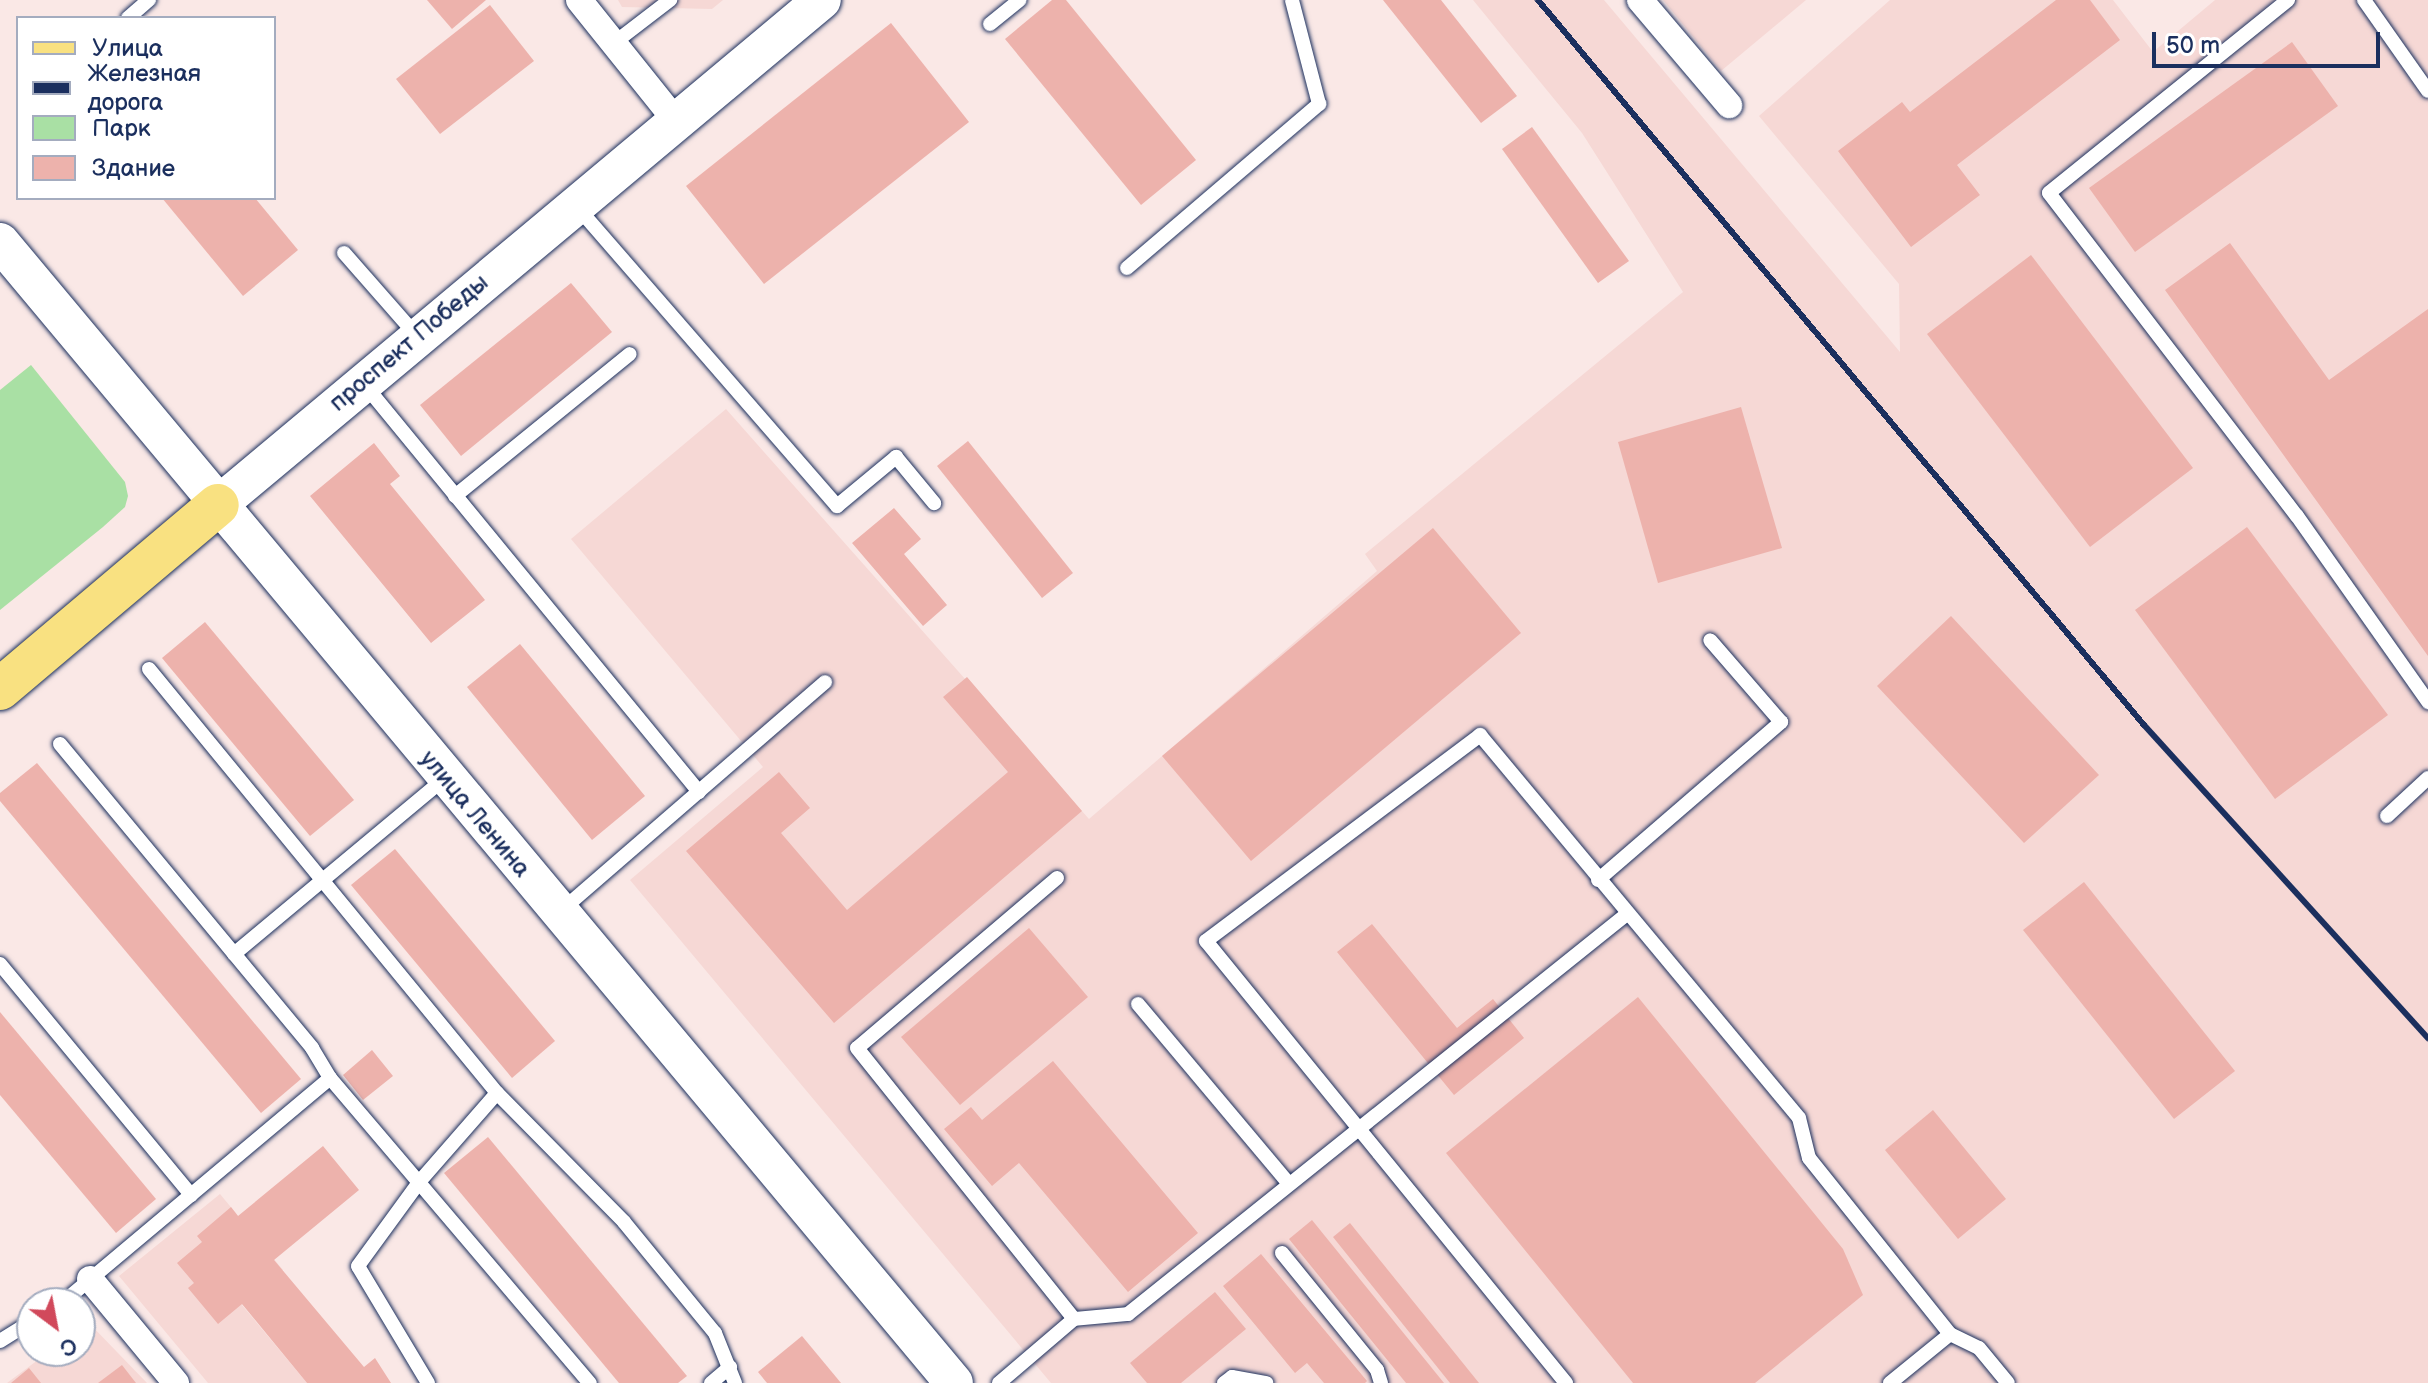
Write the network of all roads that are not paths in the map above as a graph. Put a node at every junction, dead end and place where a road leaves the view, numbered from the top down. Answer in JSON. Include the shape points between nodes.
{"nodes":[{"id":1,"x":149,"y":0,"type":"edge"},
{"id":2,"x":579,"y":0,"type":"edge"},
{"id":3,"x":670,"y":0,"type":"edge"},
{"id":4,"x":822,"y":0,"type":"edge"},
{"id":5,"x":1020,"y":0,"type":"edge"},
{"id":6,"x":1292,"y":0,"type":"edge"},
{"id":7,"x":1640,"y":0,"type":"edge"},
{"id":8,"x":2288,"y":0,"type":"edge"},
{"id":9,"x":2364,"y":0,"type":"edge"},
{"id":10,"x":130,"y":16,"type":"edge"},
{"id":11,"x":990,"y":24,"type":"dead end"},
{"id":12,"x":614,"y":43,"type":"junction"},
{"id":13,"x":2428,"y":91,"type":"edge"},
{"id":14,"x":1729,"y":105,"type":"dead end"},
{"id":15,"x":676,"y":121,"type":"junction"},
{"id":16,"x":575,"y":205,"type":"junction"},
{"id":17,"x":0,"y":242,"type":"edge"},
{"id":18,"x":344,"y":253,"type":"dead end"},
{"id":19,"x":1127,"y":268,"type":"dead end"},
{"id":20,"x":417,"y":336,"type":"junction"},
{"id":21,"x":630,"y":354,"type":"dead end"},
{"id":22,"x":362,"y":381,"type":"junction"},
{"id":23,"x":455,"y":496,"type":"junction"},
{"id":24,"x":934,"y":503,"type":"dead end"},
{"id":25,"x":218,"y":505,"type":"junction"},
{"id":26,"x":1710,"y":640,"type":"dead end"},
{"id":27,"x":149,"y":669,"type":"dead end"},
{"id":28,"x":825,"y":682,"type":"dead end"},
{"id":29,"x":0,"y":689,"type":"edge"},
{"id":30,"x":2428,"y":702,"type":"edge"},
{"id":31,"x":60,"y":744,"type":"dead end"},
{"id":32,"x":445,"y":778,"type":"junction"},
{"id":33,"x":2428,"y":778,"type":"edge"},
{"id":34,"x":699,"y":792,"type":"junction"},
{"id":35,"x":2387,"y":816,"type":"dead end"},
{"id":36,"x":1057,"y":878,"type":"dead end"},
{"id":37,"x":323,"y":880,"type":"junction"},
{"id":38,"x":1598,"y":880,"type":"junction"},
{"id":39,"x":559,"y":913,"type":"junction"},
{"id":40,"x":1627,"y":914,"type":"junction"},
{"id":41,"x":234,"y":954,"type":"junction"},
{"id":42,"x":0,"y":964,"type":"edge"},
{"id":43,"x":1138,"y":1004,"type":"dead end"},
{"id":44,"x":330,"y":1078,"type":"junction"},
{"id":45,"x":497,"y":1093,"type":"junction"},
{"id":46,"x":1357,"y":1128,"type":"junction"},
{"id":47,"x":420,"y":1181,"type":"junction"},
{"id":48,"x":1288,"y":1183,"type":"junction"},
{"id":49,"x":191,"y":1195,"type":"junction"},
{"id":50,"x":1282,"y":1253,"type":"dead end"},
{"id":51,"x":90,"y":1279,"type":"junction"},
{"id":52,"x":81,"y":1287,"type":"edge"},
{"id":53,"x":1074,"y":1319,"type":"junction"},
{"id":54,"x":1950,"y":1334,"type":"junction"},
{"id":55,"x":730,"y":1367,"type":"junction"},
{"id":56,"x":176,"y":1383,"type":"edge"},
{"id":57,"x":428,"y":1383,"type":"edge"},
{"id":58,"x":590,"y":1383,"type":"edge"},
{"id":59,"x":711,"y":1383,"type":"edge"},
{"id":60,"x":735,"y":1383,"type":"edge"},
{"id":61,"x":954,"y":1383,"type":"edge"},
{"id":62,"x":999,"y":1383,"type":"edge"},
{"id":63,"x":1224,"y":1383,"type":"edge"},
{"id":64,"x":1266,"y":1383,"type":"edge"},
{"id":65,"x":1381,"y":1383,"type":"edge"},
{"id":66,"x":1566,"y":1383,"type":"edge"},
{"id":67,"x":1890,"y":1383,"type":"edge"},
{"id":68,"x":2008,"y":1383,"type":"edge"}],
"edges":[{"from":1,"to":10,"type":"lane"},
{"from":2,"to":12,"type":"street"},
{"from":3,"to":12,"type":"lane"},
{"from":4,"to":15,"type":"main road","name":"проспект Победы"},
{"from":5,"to":11,"type":"lane"},
{"from":6,"to":19,"type":"lane","via":[[1319,104]]},
{"from":7,"to":14,"type":"street"},
{"from":8,"to":30,"type":"lane","via":[[2049,193],[2297,516]]},
{"from":9,"to":13,"type":"lane"},
{"from":12,"to":15,"type":"street"},
{"from":15,"to":16,"type":"main road","name":"проспект Победы"},
{"from":16,"to":20,"type":"main road","name":"проспект Победы"},
{"from":16,"to":24,"type":"lane","via":[[837,506],[896,457]]},
{"from":17,"to":25,"type":"main road","name":"улица Ленина"},
{"from":18,"to":20,"type":"lane"},
{"from":20,"to":22,"type":"main road","name":"проспект Победы"},
{"from":21,"to":23,"type":"lane"},
{"from":22,"to":23,"type":"lane"},
{"from":22,"to":25,"type":"main road","name":"проспект Победы"},
{"from":23,"to":34,"type":"lane"},
{"from":25,"to":29,"type":"main road","name":"проспект Победы"},
{"from":25,"to":32,"type":"main road","name":"улица Ленина"},
{"from":26,"to":38,"type":"lane","via":[[1781,722]]},
{"from":27,"to":37,"type":"lane"},
{"from":28,"to":34,"type":"lane"},
{"from":31,"to":41,"type":"lane"},
{"from":32,"to":37,"type":"lane"},
{"from":32,"to":39,"type":"main road","name":"улица Ленина"},
{"from":33,"to":35,"type":"lane"},
{"from":34,"to":39,"type":"lane"},
{"from":36,"to":53,"type":"lane","via":[[857,1048]]},
{"from":37,"to":41,"type":"lane"},
{"from":37,"to":45,"type":"lane"},
{"from":38,"to":40,"type":"lane"},
{"from":38,"to":46,"type":"lane","via":[[1480,735],[1206,941]]},
{"from":39,"to":61,"type":"main road","name":"улица Ленина"},
{"from":40,"to":46,"type":"lane"},
{"from":40,"to":54,"type":"lane","via":[[1799,1118],[1809,1158]]},
{"from":41,"to":44,"type":"lane","via":[[312,1048]]},
{"from":42,"to":49,"type":"lane"},
{"from":43,"to":48,"type":"lane"},
{"from":44,"to":47,"type":"lane"},
{"from":44,"to":49,"type":"lane"},
{"from":45,"to":47,"type":"lane"},
{"from":45,"to":55,"type":"lane","via":[[624,1222],[715,1333]]},
{"from":46,"to":48,"type":"lane"},
{"from":46,"to":66,"type":"lane"},
{"from":47,"to":57,"type":"lane","via":[[358,1266]]},
{"from":47,"to":58,"type":"lane"},
{"from":48,"to":53,"type":"lane","via":[[1128,1314]]},
{"from":49,"to":51,"type":"lane"},
{"from":50,"to":65,"type":"lane","via":[[1377,1370]]},
{"from":51,"to":52,"type":"lane"},
{"from":51,"to":56,"type":"street"},
{"from":53,"to":62,"type":"lane"},
{"from":54,"to":67,"type":"lane"},
{"from":54,"to":68,"type":"lane","via":[[1979,1348]]},
{"from":55,"to":59,"type":"lane"},
{"from":55,"to":60,"type":"lane"},
{"from":63,"to":64,"type":"lane","via":[[1232,1377]]}]}
